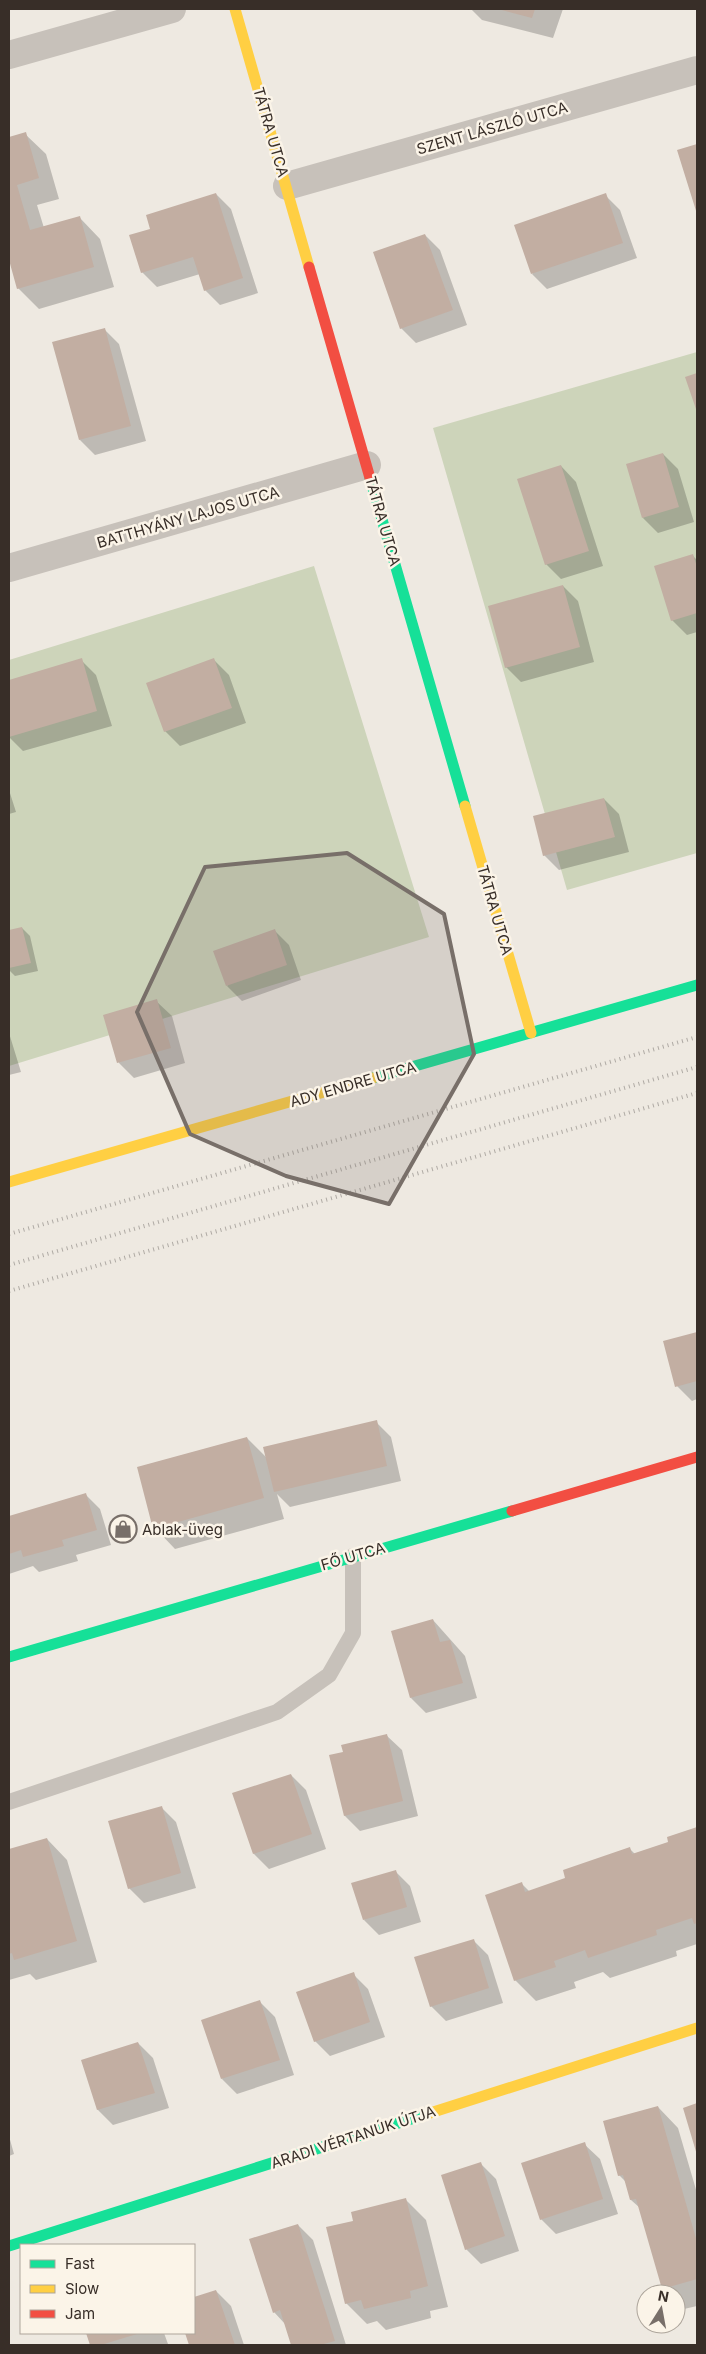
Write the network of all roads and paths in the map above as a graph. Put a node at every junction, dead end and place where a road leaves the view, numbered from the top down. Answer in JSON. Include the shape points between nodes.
{"nodes":[{"id":1,"x":172,"y":9,"type":"edge"},
{"id":2,"x":235,"y":9,"type":"edge"},
{"id":3,"x":9,"y":55,"type":"edge"},
{"id":4,"x":697,"y":70,"type":"edge"},
{"id":5,"x":286,"y":186,"type":"junction"},
{"id":6,"x":367,"y":465,"type":"junction"},
{"id":7,"x":9,"y":568,"type":"edge"},
{"id":8,"x":697,"y":985,"type":"edge"},
{"id":9,"x":531,"y":1033,"type":"junction"},
{"id":10,"x":9,"y":1182,"type":"edge"},
{"id":11,"x":697,"y":1457,"type":"edge"},
{"id":12,"x":353,"y":1556,"type":"junction"},
{"id":13,"x":9,"y":1657,"type":"edge"},
{"id":14,"x":9,"y":1802,"type":"edge"},
{"id":15,"x":697,"y":2028,"type":"edge"},
{"id":16,"x":9,"y":2246,"type":"edge"}],
"edges":[{"from":1,"to":3,"type":"street"},
{"from":2,"to":5,"type":"street","name":"TÁTRA UTCA"},
{"from":4,"to":5,"type":"street","name":"SZENT LÁSZLÓ UTCA"},
{"from":5,"to":6,"type":"street","name":"TÁTRA UTCA"},
{"from":6,"to":7,"type":"street","name":"BATTHYÁNY LAJOS UTCA"},
{"from":6,"to":9,"type":"street","name":"TÁTRA UTCA"},
{"from":8,"to":9,"type":"street","name":"ADY ENDRE UTCA"},
{"from":9,"to":10,"type":"street","name":"ADY ENDRE UTCA"},
{"from":11,"to":12,"type":"street","name":"FŐ UTCA"},
{"from":12,"to":13,"type":"street","name":"FŐ UTCA"},
{"from":12,"to":14,"type":"lane","via":[[352,1633],[329,1675],[277,1712]]},
{"from":15,"to":16,"type":"street","name":"ARADI VÉRTANÚK ÚTJA"}]}
